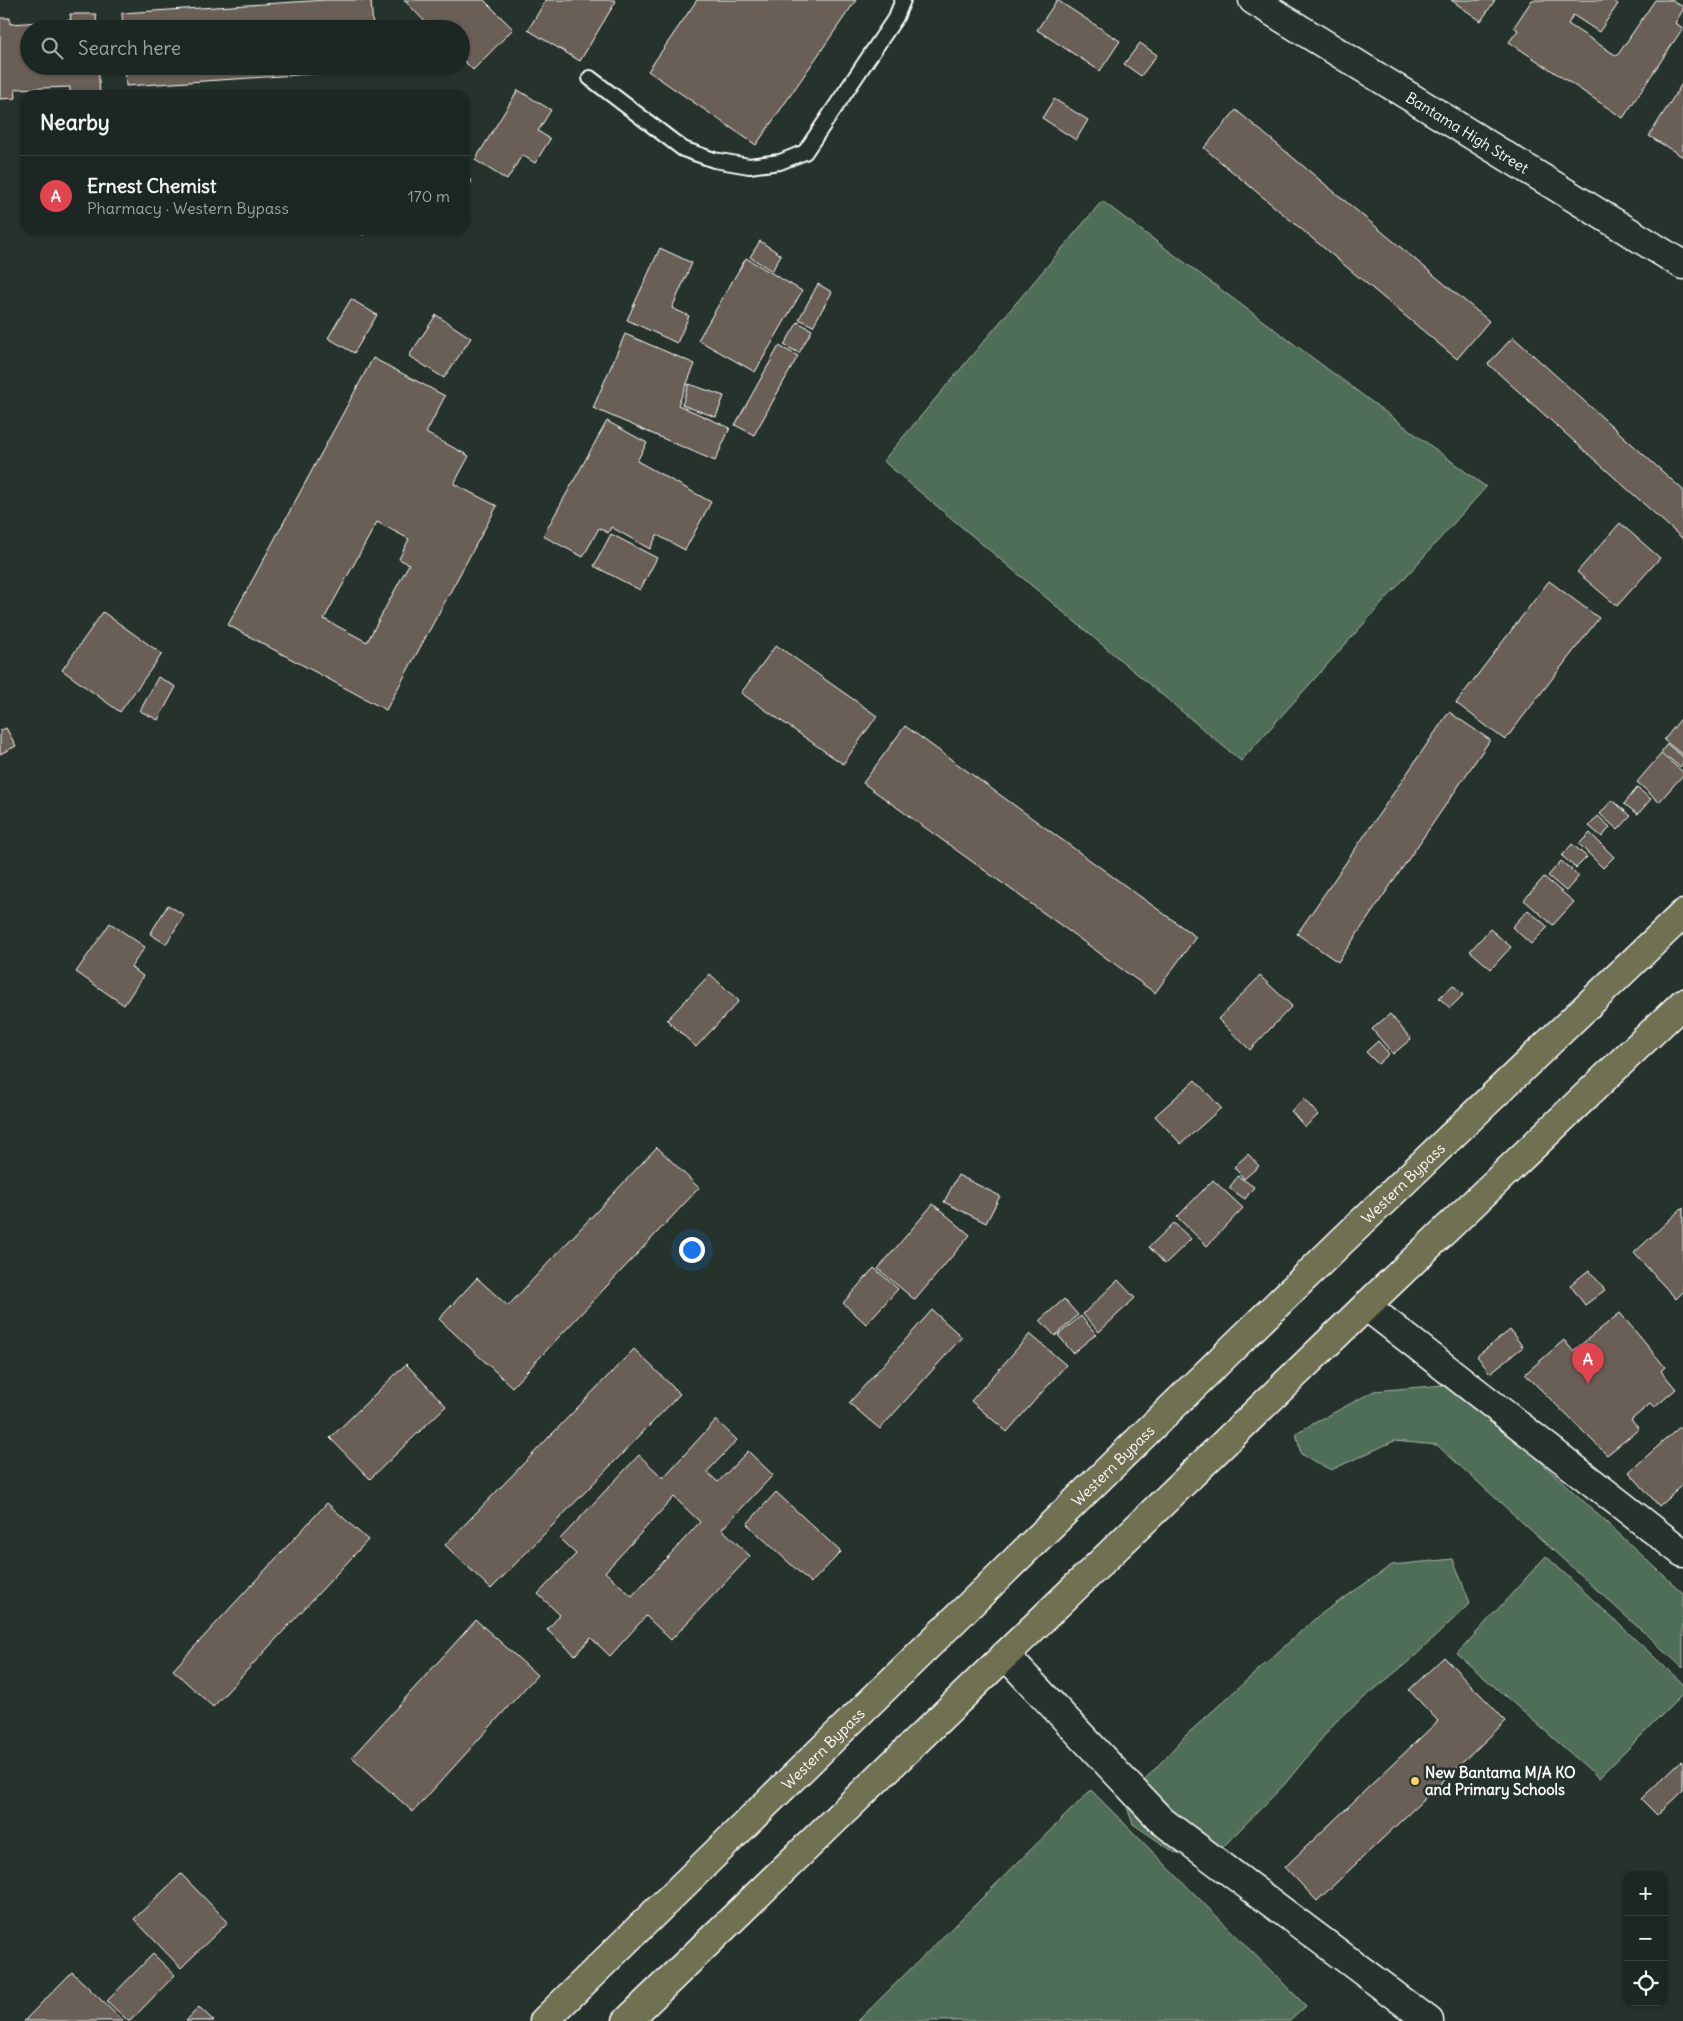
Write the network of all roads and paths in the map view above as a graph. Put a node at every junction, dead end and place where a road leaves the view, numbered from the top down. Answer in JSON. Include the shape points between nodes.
{"nodes":[{"id":1,"x":903,"y":0,"type":"edge"},
{"id":2,"x":1253,"y":0,"type":"edge"},
{"id":3,"x":590,"y":78,"type":"dead end"},
{"id":4,"x":1683,"y":265,"type":"edge"},
{"id":5,"x":1683,"y":914,"type":"edge"},
{"id":6,"x":1683,"y":1003,"type":"edge"},
{"id":7,"x":1366,"y":1306,"type":"junction"},
{"id":8,"x":1683,"y":1553,"type":"edge"},
{"id":9,"x":1005,"y":1655,"type":"junction"},
{"id":10,"x":544,"y":2021,"type":"edge"},
{"id":11,"x":627,"y":2021,"type":"edge"},
{"id":12,"x":1429,"y":2021,"type":"edge"}],
"edges":[{"from":1,"to":3,"type":"lane","via":[[896,17],[805,152],[780,162],[749,166],[714,160],[684,149]]},
{"from":2,"to":4,"type":"street","name":"Bantama High Street"},
{"from":5,"to":10,"type":"highway","name":"Western Bypass"},
{"from":6,"to":7,"type":"highway"},
{"from":7,"to":8,"type":"street"},
{"from":7,"to":9,"type":"highway"},
{"from":9,"to":11,"type":"highway"},
{"from":9,"to":12,"type":"street","via":[[1162,1821]]}]}
